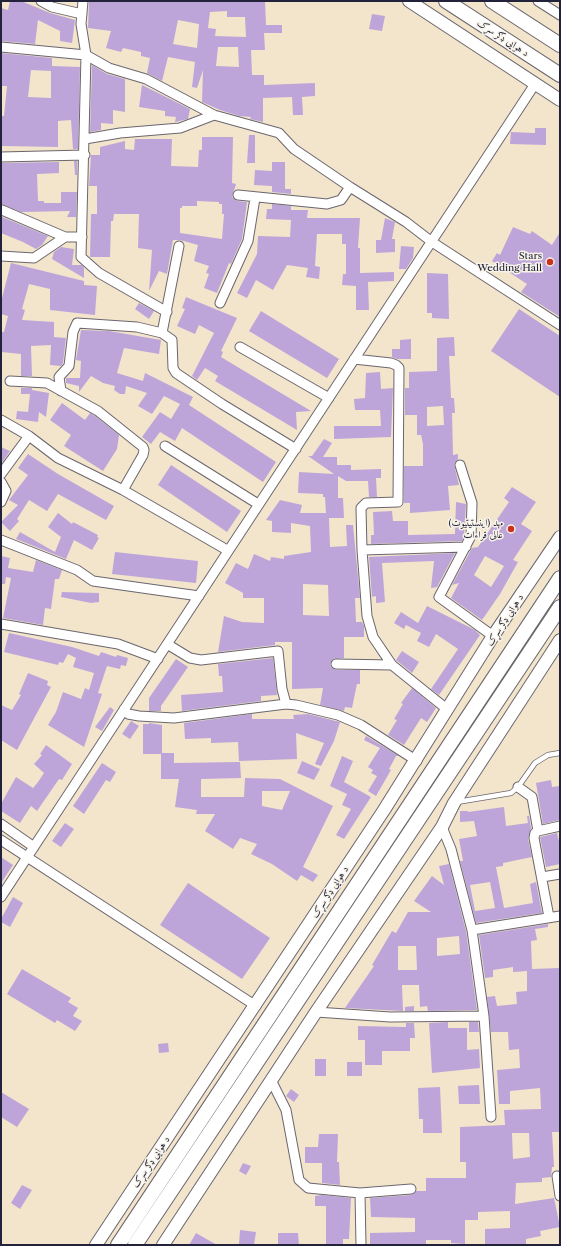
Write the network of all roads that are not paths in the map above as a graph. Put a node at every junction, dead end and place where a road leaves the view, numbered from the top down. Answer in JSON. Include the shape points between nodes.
{"nodes":[{"id":1,"x":42,"y":1,"type":"edge"},
{"id":2,"x":83,"y":1,"type":"edge"},
{"id":3,"x":408,"y":1,"type":"edge"},
{"id":4,"x":446,"y":1,"type":"edge"},
{"id":5,"x":492,"y":1,"type":"edge"},
{"id":6,"x":538,"y":1,"type":"edge"},
{"id":7,"x":82,"y":14,"type":"junction"},
{"id":8,"x":560,"y":15,"type":"edge"},
{"id":9,"x":560,"y":45,"type":"edge"},
{"id":10,"x":1,"y":47,"type":"edge"},
{"id":11,"x":86,"y":55,"type":"junction"},
{"id":12,"x":560,"y":75,"type":"edge"},
{"id":13,"x":535,"y":84,"type":"junction"},
{"id":14,"x":560,"y":100,"type":"edge"},
{"id":15,"x":214,"y":115,"type":"junction"},
{"id":16,"x":85,"y":138,"type":"junction"},
{"id":17,"x":85,"y":155,"type":"junction"},
{"id":18,"x":1,"y":157,"type":"edge"},
{"id":19,"x":350,"y":187,"type":"junction"},
{"id":20,"x":238,"y":195,"type":"dead end"},
{"id":21,"x":255,"y":198,"type":"junction"},
{"id":22,"x":2,"y":210,"type":"dead end"},
{"id":23,"x":65,"y":237,"type":"junction"},
{"id":24,"x":82,"y":237,"type":"junction"},
{"id":25,"x":432,"y":242,"type":"junction"},
{"id":26,"x":179,"y":246,"type":"dead end"},
{"id":27,"x":1,"y":256,"type":"edge"},
{"id":28,"x":220,"y":303,"type":"dead end"},
{"id":29,"x":167,"y":312,"type":"junction"},
{"id":30,"x":560,"y":325,"type":"edge"},
{"id":31,"x":162,"y":334,"type":"junction"},
{"id":32,"x":240,"y":346,"type":"dead end"},
{"id":33,"x":354,"y":359,"type":"junction"},
{"id":34,"x":10,"y":381,"type":"dead end"},
{"id":35,"x":61,"y":391,"type":"junction"},
{"id":36,"x":329,"y":398,"type":"junction"},
{"id":37,"x":1,"y":420,"type":"edge"},
{"id":38,"x":29,"y":436,"type":"junction"},
{"id":39,"x":165,"y":446,"type":"dead end"},
{"id":40,"x":296,"y":449,"type":"junction"},
{"id":41,"x":460,"y":465,"type":"dead end"},
{"id":42,"x":1,"y":474,"type":"edge"},
{"id":43,"x":1,"y":482,"type":"edge"},
{"id":44,"x":123,"y":490,"type":"junction"},
{"id":45,"x":1,"y":502,"type":"edge"},
{"id":46,"x":258,"y":504,"type":"junction"},
{"id":47,"x":560,"y":537,"type":"edge"},
{"id":48,"x":1,"y":540,"type":"edge"},
{"id":49,"x":466,"y":547,"type":"junction"},
{"id":50,"x":227,"y":550,"type":"junction"},
{"id":51,"x":362,"y":550,"type":"junction"},
{"id":52,"x":560,"y":578,"type":"edge"},
{"id":53,"x":199,"y":596,"type":"junction"},
{"id":54,"x":560,"y":607,"type":"edge"},
{"id":55,"x":1,"y":624,"type":"edge"},
{"id":56,"x":493,"y":636,"type":"junction"},
{"id":57,"x":560,"y":640,"type":"edge"},
{"id":58,"x":167,"y":644,"type":"junction"},
{"id":59,"x":158,"y":658,"type":"junction"},
{"id":60,"x":336,"y":664,"type":"dead end"},
{"id":61,"x":392,"y":665,"type":"junction"},
{"id":62,"x":286,"y":704,"type":"junction"},
{"id":63,"x":124,"y":709,"type":"junction"},
{"id":64,"x":448,"y":710,"type":"junction"},
{"id":65,"x":560,"y":753,"type":"edge"},
{"id":66,"x":417,"y":761,"type":"junction"},
{"id":67,"x":518,"y":787,"type":"junction"},
{"id":68,"x":454,"y":803,"type":"junction"},
{"id":69,"x":1,"y":824,"type":"edge"},
{"id":70,"x":560,"y":826,"type":"edge"},
{"id":71,"x":442,"y":827,"type":"junction"},
{"id":72,"x":538,"y":831,"type":"junction"},
{"id":73,"x":1,"y":840,"type":"edge"},
{"id":74,"x":34,"y":847,"type":"junction"},
{"id":75,"x":27,"y":857,"type":"junction"},
{"id":76,"x":560,"y":874,"type":"edge"},
{"id":77,"x":542,"y":877,"type":"junction"},
{"id":78,"x":1,"y":897,"type":"edge"},
{"id":79,"x":560,"y":916,"type":"edge"},
{"id":80,"x":549,"y":917,"type":"junction"},
{"id":81,"x":472,"y":930,"type":"junction"},
{"id":82,"x":256,"y":1006,"type":"junction"},
{"id":83,"x":316,"y":1012,"type":"junction"},
{"id":84,"x":484,"y":1016,"type":"junction"},
{"id":85,"x":271,"y":1080,"type":"junction"},
{"id":86,"x":491,"y":1117,"type":"dead end"},
{"id":87,"x":556,"y":1176,"type":"dead end"},
{"id":88,"x":411,"y":1189,"type":"dead end"},
{"id":89,"x":360,"y":1193,"type":"junction"},
{"id":90,"x":560,"y":1196,"type":"edge"},
{"id":91,"x":96,"y":1245,"type":"edge"},
{"id":92,"x":118,"y":1245,"type":"edge"},
{"id":93,"x":135,"y":1245,"type":"edge"},
{"id":94,"x":163,"y":1245,"type":"edge"},
{"id":95,"x":361,"y":1245,"type":"edge"}],
"edges":[{"from":1,"to":7,"type":"street","via":[[52,7]]},
{"from":2,"to":7,"type":"street"},
{"from":3,"to":13,"type":"main road"},
{"from":4,"to":12,"type":"main road","name":"د هوایی ډګر سړک"},
{"from":5,"to":9,"type":"main road"},
{"from":6,"to":8,"type":"street"},
{"from":7,"to":11,"type":"street"},
{"from":10,"to":11,"type":"street"},
{"from":11,"to":15,"type":"street","via":[[108,68],[146,79]]},
{"from":11,"to":16,"type":"street"},
{"from":13,"to":14,"type":"main road"},
{"from":13,"to":25,"type":"street"},
{"from":15,"to":16,"type":"street","via":[[180,128]]},
{"from":15,"to":19,"type":"street","via":[[279,133],[294,149]]},
{"from":16,"to":17,"type":"street"},
{"from":17,"to":18,"type":"street"},
{"from":17,"to":24,"type":"street"},
{"from":19,"to":21,"type":"street","via":[[341,200],[327,204]]},
{"from":19,"to":25,"type":"street","via":[[406,222]]},
{"from":20,"to":21,"type":"street"},
{"from":21,"to":28,"type":"street","via":[[248,242]]},
{"from":22,"to":23,"type":"street"},
{"from":23,"to":24,"type":"street"},
{"from":23,"to":27,"type":"street","via":[[34,258]]},
{"from":24,"to":29,"type":"street","via":[[81,257],[95,269]]},
{"from":25,"to":30,"type":"street"},
{"from":25,"to":33,"type":"street"},
{"from":26,"to":29,"type":"street"},
{"from":29,"to":31,"type":"street"},
{"from":31,"to":35,"type":"street","via":[[137,327],[76,323],[69,366],[59,377]]},
{"from":31,"to":40,"type":"street","via":[[172,340],[173,368],[176,373]]},
{"from":32,"to":36,"type":"street"},
{"from":33,"to":36,"type":"street"},
{"from":33,"to":51,"type":"street","via":[[391,363],[399,368],[398,502],[362,505]]},
{"from":34,"to":35,"type":"street","via":[[47,383]]},
{"from":35,"to":44,"type":"street","via":[[98,411],[143,447],[143,455]]},
{"from":36,"to":40,"type":"street"},
{"from":37,"to":38,"type":"street"},
{"from":38,"to":42,"type":"street"},
{"from":38,"to":44,"type":"street","via":[[58,458]]},
{"from":39,"to":46,"type":"street"},
{"from":40,"to":46,"type":"street"},
{"from":41,"to":49,"type":"street","via":[[472,504],[471,536]]},
{"from":43,"to":45,"type":"street","via":[[6,491]]},
{"from":44,"to":50,"type":"street"},
{"from":46,"to":50,"type":"street"},
{"from":47,"to":56,"type":"main road","name":"د هوایی ډګر سړک"},
{"from":48,"to":53,"type":"street","via":[[77,570],[93,581]]},
{"from":49,"to":51,"type":"street"},
{"from":49,"to":56,"type":"street","via":[[439,597]]},
{"from":50,"to":53,"type":"street"},
{"from":51,"to":61,"type":"street","via":[[367,616],[373,637]]},
{"from":52,"to":92,"type":"main road"},
{"from":53,"to":58,"type":"street"},
{"from":54,"to":93,"type":"main road"},
{"from":55,"to":59,"type":"street","via":[[118,644]]},
{"from":56,"to":64,"type":"main road","name":"د هوایی ډګر سړک"},
{"from":57,"to":68,"type":"main road"},
{"from":58,"to":59,"type":"street"},
{"from":58,"to":62,"type":"street","via":[[190,658],[201,660],[278,651]]},
{"from":59,"to":63,"type":"street"},
{"from":60,"to":61,"type":"street"},
{"from":61,"to":64,"type":"street"},
{"from":62,"to":63,"type":"street","via":[[174,718],[134,716]]},
{"from":62,"to":66,"type":"street","via":[[338,715],[361,725]]},
{"from":63,"to":74,"type":"street"},
{"from":64,"to":66,"type":"main road","name":"د هوایی ډګر سړک"},
{"from":65,"to":67,"type":"lane","via":[[548,755],[535,762]]},
{"from":66,"to":82,"type":"main road","name":"د هوایی ډګر سړک"},
{"from":67,"to":68,"type":"lane","via":[[510,792]]},
{"from":67,"to":72,"type":"street","via":[[532,797]]},
{"from":68,"to":71,"type":"main road"},
{"from":69,"to":74,"type":"street"},
{"from":70,"to":72,"type":"street"},
{"from":71,"to":81,"type":"street","via":[[451,849]]},
{"from":71,"to":83,"type":"main road"},
{"from":72,"to":77,"type":"street","via":[[534,838]]},
{"from":73,"to":75,"type":"street"},
{"from":74,"to":75,"type":"street"},
{"from":75,"to":78,"type":"street"},
{"from":75,"to":82,"type":"street"},
{"from":76,"to":77,"type":"street"},
{"from":77,"to":80,"type":"street"},
{"from":79,"to":80,"type":"street"},
{"from":80,"to":81,"type":"street"},
{"from":81,"to":84,"type":"street"},
{"from":82,"to":91,"type":"main road","name":"د هوایی ډګر سړک"},
{"from":83,"to":84,"type":"street","via":[[390,1017]]},
{"from":83,"to":85,"type":"main road"},
{"from":84,"to":86,"type":"street"},
{"from":85,"to":89,"type":"street","via":[[286,1110],[299,1180],[308,1188]]},
{"from":85,"to":94,"type":"main road"},
{"from":87,"to":90,"type":"street"},
{"from":88,"to":89,"type":"street"},
{"from":89,"to":95,"type":"street"}]}
